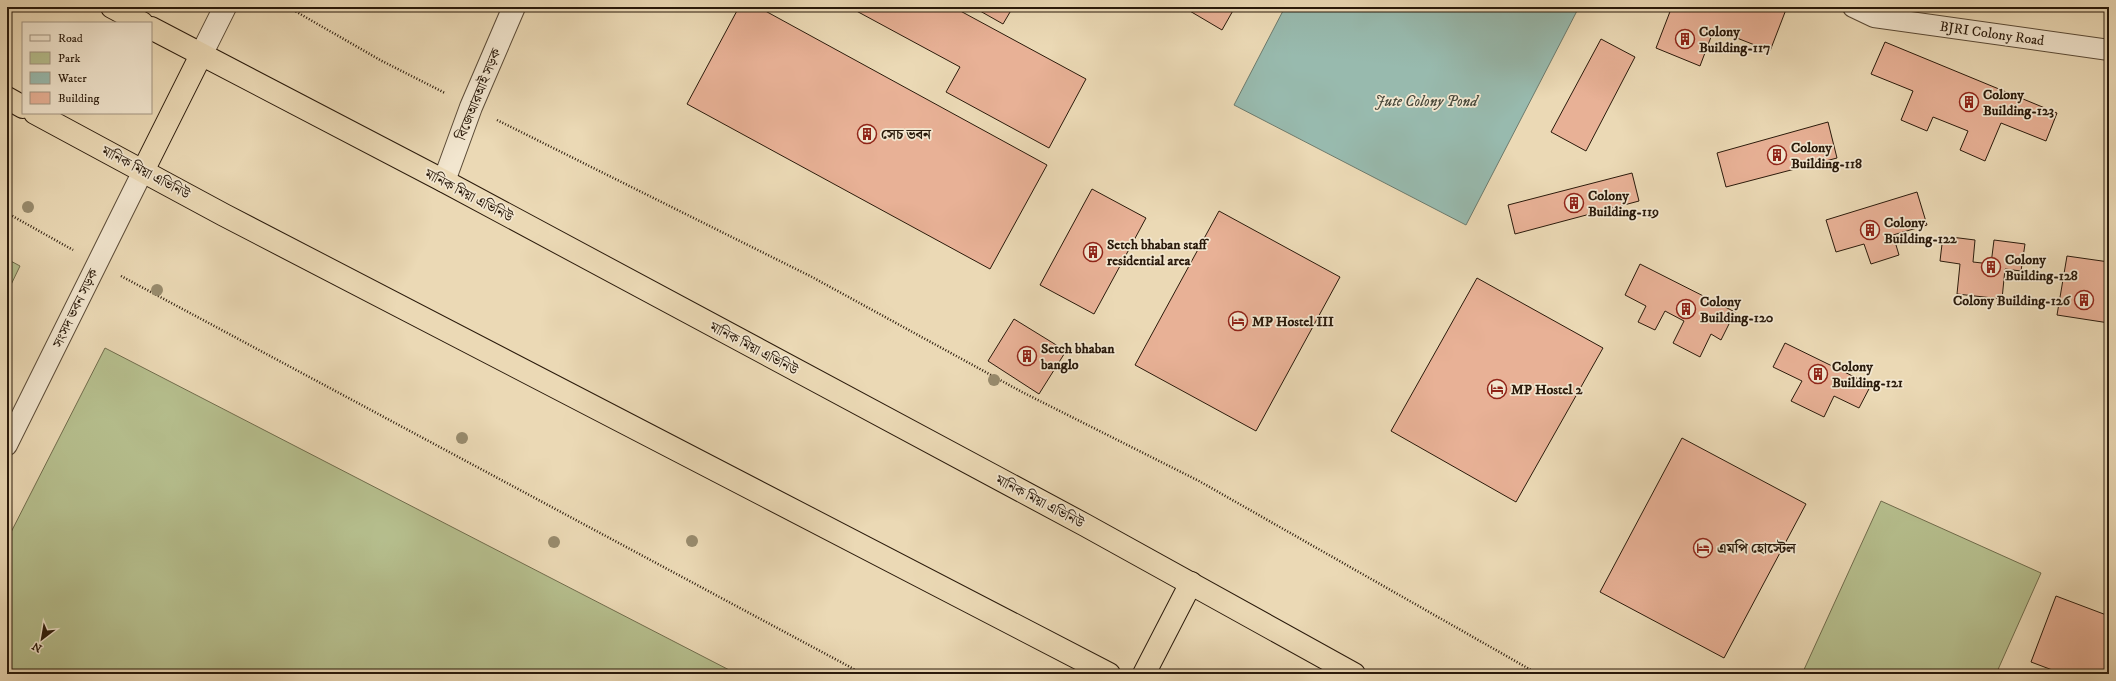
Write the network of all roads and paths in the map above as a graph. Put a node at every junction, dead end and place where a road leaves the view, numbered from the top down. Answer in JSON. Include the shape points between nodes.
{"nodes":[{"id":1,"x":112,"y":7,"type":"edge"},
{"id":2,"x":225,"y":7,"type":"edge"},
{"id":3,"x":288,"y":7,"type":"edge"},
{"id":4,"x":514,"y":7,"type":"edge"},
{"id":5,"x":1853,"y":7,"type":"edge"},
{"id":6,"x":140,"y":22,"type":"edge"},
{"id":7,"x":152,"y":29,"type":"edge"},
{"id":8,"x":2109,"y":50,"type":"edge"},
{"id":9,"x":201,"y":55,"type":"junction"},
{"id":10,"x":7,"y":98,"type":"edge"},
{"id":11,"x":22,"y":106,"type":"edge"},
{"id":12,"x":471,"y":107,"type":"junction"},
{"id":13,"x":37,"y":114,"type":"edge"},
{"id":14,"x":143,"y":171,"type":"junction"},
{"id":15,"x":444,"y":181,"type":"junction"},
{"id":16,"x":7,"y":213,"type":"edge"},
{"id":17,"x":98,"y":263,"type":"junction"},
{"id":18,"x":7,"y":445,"type":"edge"},
{"id":19,"x":1191,"y":583,"type":"junction"},
{"id":20,"x":863,"y":674,"type":"edge"},
{"id":21,"x":1108,"y":674,"type":"edge"},
{"id":22,"x":1144,"y":674,"type":"edge"},
{"id":23,"x":1354,"y":674,"type":"edge"},
{"id":24,"x":1538,"y":674,"type":"edge"}],
"edges":[{"from":1,"to":6,"type":"highway"},
{"from":2,"to":9,"type":"street"},
{"from":3,"to":12,"type":"path","via":[[380,60]]},
{"from":4,"to":12,"type":"street","name":"বিজেআরআই সড়ক"},
{"from":5,"to":8,"type":"lane","name":"BJRI Colony Road","via":[[1874,17]]},
{"from":7,"to":9,"type":"highway","name":"মানিক মিয়া এভিনিউ"},
{"from":9,"to":14,"type":"highway"},
{"from":9,"to":15,"type":"highway","name":"মানিক মিয়া এভিনিউ"},
{"from":10,"to":11,"type":"highway"},
{"from":12,"to":15,"type":"street","name":"বিজেআরআই সড়ক"},
{"from":12,"to":24,"type":"path","via":[[812,277],[1022,392],[1199,481]]},
{"from":13,"to":14,"type":"highway","name":"মানিক মিয়া এভিনিউ"},
{"from":14,"to":17,"type":"lane","name":"সংসদ ভবন সড়ক"},
{"from":14,"to":21,"type":"highway","name":"মানিক মিয়া এভিনিউ"},
{"from":15,"to":19,"type":"highway","name":"মানিক মিয়া এভিনিউ"},
{"from":16,"to":17,"type":"path"},
{"from":17,"to":18,"type":"lane","name":"সংসদ ভবন সড়ক"},
{"from":17,"to":20,"type":"path"},
{"from":19,"to":22,"type":"highway"},
{"from":19,"to":23,"type":"highway","name":"মানিক মিয়া এভিনিউ"}]}
